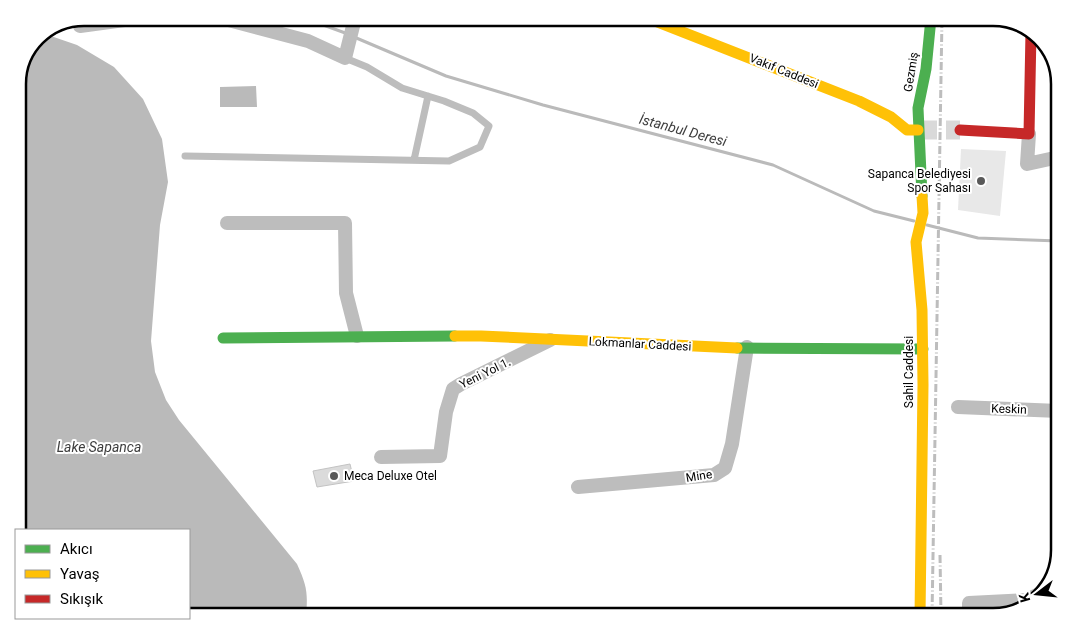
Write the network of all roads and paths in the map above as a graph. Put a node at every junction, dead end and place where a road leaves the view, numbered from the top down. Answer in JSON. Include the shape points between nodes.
{"nodes":[{"id":1,"x":251,"y":26,"type":"edge"},
{"id":2,"x":353,"y":26,"type":"edge"},
{"id":3,"x":667,"y":26,"type":"edge"},
{"id":4,"x":930,"y":26,"type":"edge"},
{"id":5,"x":1031,"y":40,"type":"edge"},
{"id":6,"x":347,"y":51,"type":"junction"},
{"id":7,"x":428,"y":96,"type":"junction"},
{"id":8,"x":918,"y":130,"type":"junction"},
{"id":9,"x":960,"y":130,"type":"tunnel mouth"},
{"id":10,"x":1029,"y":134,"type":"junction"},
{"id":11,"x":185,"y":156,"type":"dead end"},
{"id":12,"x":1051,"y":159,"type":"edge"},
{"id":13,"x":414,"y":160,"type":"junction"},
{"id":14,"x":228,"y":222,"type":"dead end"},
{"id":15,"x":357,"y":336,"type":"junction"},
{"id":16,"x":223,"y":338,"type":"dead end"},
{"id":17,"x":550,"y":340,"type":"junction"},
{"id":18,"x":747,"y":347,"type":"junction"},
{"id":19,"x":923,"y":349,"type":"junction"},
{"id":20,"x":958,"y":407,"type":"dead end"},
{"id":21,"x":1051,"y":411,"type":"edge"},
{"id":22,"x":381,"y":457,"type":"dead end"},
{"id":23,"x":578,"y":487,"type":"dead end"},
{"id":24,"x":1021,"y":600,"type":"edge"},
{"id":25,"x":920,"y":608,"type":"edge"},
{"id":26,"x":970,"y":608,"type":"edge"}],
"edges":[{"from":1,"to":6,"type":"street"},
{"from":2,"to":6,"type":"street"},
{"from":3,"to":8,"type":"street","name":"Vakıf Caddesi","via":[[859,101],[891,117],[907,130]]},
{"from":4,"to":8,"type":"street","name":"Gezmiş","via":[[918,108]]},
{"from":5,"to":10,"type":"street"},
{"from":6,"to":7,"type":"lane","via":[[402,88]]},
{"from":7,"to":13,"type":"lane"},
{"from":7,"to":13,"type":"lane","via":[[473,113],[489,126],[480,147],[449,161]]},
{"from":8,"to":19,"type":"street","name":"Sahil Caddesi","via":[[923,213],[916,242]]},
{"from":9,"to":10,"type":"street"},
{"from":10,"to":12,"type":"street","via":[[1027,164]]},
{"from":11,"to":13,"type":"lane"},
{"from":14,"to":15,"type":"street","via":[[345,223],[346,293]]},
{"from":15,"to":16,"type":"street","name":"Lokmanlar Caddesi"},
{"from":15,"to":17,"type":"street","name":"Lokmanlar Caddesi","via":[[481,336]]},
{"from":17,"to":18,"type":"street","name":"Lokmanlar Caddesi"},
{"from":17,"to":22,"type":"street","name":"Yeni Yol 1.","via":[[453,389],[440,456]]},
{"from":18,"to":19,"type":"street","name":"Lokmanlar Caddesi"},
{"from":18,"to":23,"type":"street","name":"Mine","via":[[726,468],[714,475]]},
{"from":19,"to":25,"type":"street","name":"Sahil Caddesi"},
{"from":20,"to":21,"type":"street","name":"Keskin"},
{"from":24,"to":26,"type":"street","via":[[970,603]]}]}
